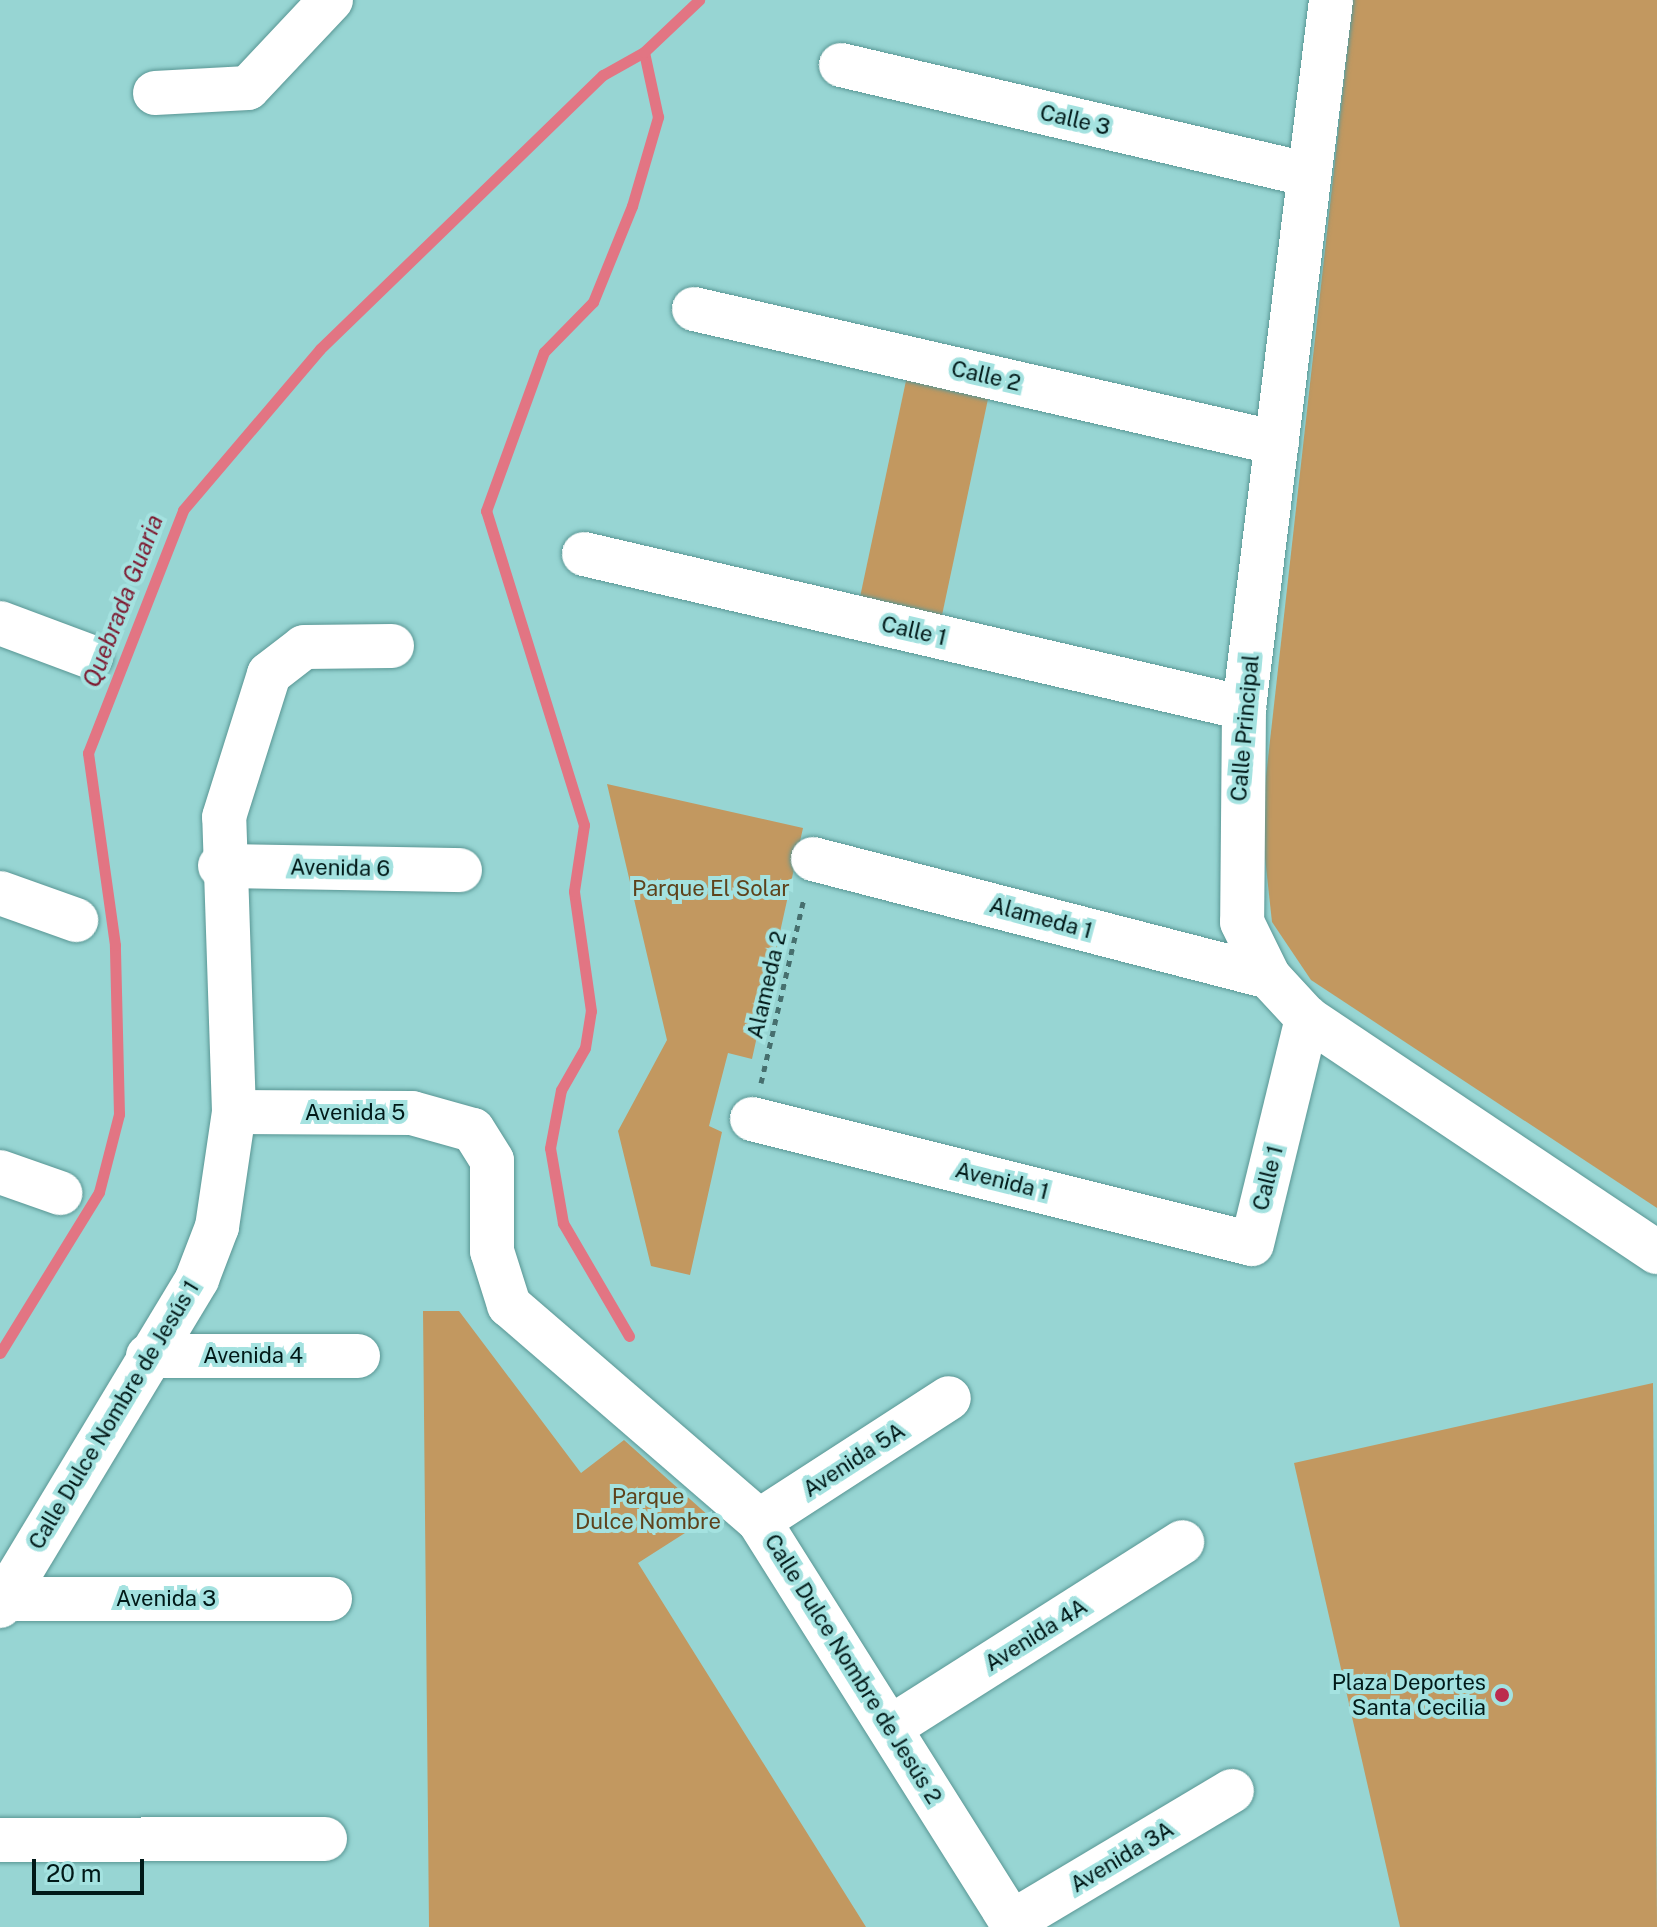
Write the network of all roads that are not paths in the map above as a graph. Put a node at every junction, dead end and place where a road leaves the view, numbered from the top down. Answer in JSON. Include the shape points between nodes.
{"nodes":[{"id":1,"x":331,"y":0,"type":"edge"},
{"id":2,"x":1331,"y":0,"type":"edge"},
{"id":3,"x":841,"y":65,"type":"dead end"},
{"id":4,"x":155,"y":93,"type":"dead end"},
{"id":5,"x":1309,"y":175,"type":"junction"},
{"id":6,"x":694,"y":309,"type":"dead end"},
{"id":7,"x":1277,"y":443,"type":"junction"},
{"id":8,"x":584,"y":554,"type":"dead end"},
{"id":9,"x":0,"y":623,"type":"edge"},
{"id":10,"x":392,"y":646,"type":"dead end"},
{"id":11,"x":91,"y":657,"type":"dead end"},
{"id":12,"x":1244,"y":708,"type":"junction"},
{"id":13,"x":813,"y":859,"type":"road end"},
{"id":14,"x":220,"y":866,"type":"junction"},
{"id":15,"x":460,"y":870,"type":"dead end"},
{"id":16,"x":0,"y":893,"type":"edge"},
{"id":17,"x":76,"y":920,"type":"dead end"},
{"id":18,"x":1269,"y":977,"type":"junction"},
{"id":19,"x":1307,"y":1018,"type":"junction"},
{"id":20,"x":234,"y":1112,"type":"junction"},
{"id":21,"x":752,"y":1119,"type":"road end"},
{"id":22,"x":473,"y":1130,"type":"joint"},
{"id":23,"x":0,"y":1172,"type":"edge"},
{"id":24,"x":60,"y":1193,"type":"dead end"},
{"id":25,"x":1252,"y":1244,"type":"joint"},
{"id":26,"x":1657,"y":1252,"type":"edge"},
{"id":27,"x":197,"y":1279,"type":"junction"},
{"id":28,"x":148,"y":1356,"type":"junction"},
{"id":29,"x":235,"y":1356,"type":"junction"},
{"id":30,"x":358,"y":1356,"type":"dead end"},
{"id":31,"x":949,"y":1398,"type":"dead end"},
{"id":32,"x":759,"y":1521,"type":"junction"},
{"id":33,"x":44,"y":1530,"type":"junction"},
{"id":34,"x":1182,"y":1542,"type":"dead end"},
{"id":35,"x":91,"y":1599,"type":"junction"},
{"id":36,"x":330,"y":1599,"type":"dead end"},
{"id":37,"x":2,"y":1603,"type":"edge"},
{"id":38,"x":891,"y":1727,"type":"junction"},
{"id":39,"x":1232,"y":1791,"type":"dead end"},
{"id":40,"x":325,"y":1839,"type":"dead end"},
{"id":41,"x":0,"y":1840,"type":"edge"},
{"id":42,"x":1014,"y":1925,"type":"edge"}],
"edges":[{"from":1,"to":4,"type":"street","via":[[248,88]]},
{"from":2,"to":5,"type":"street","name":"Calle Principal"},
{"from":3,"to":5,"type":"street","name":"Calle 3"},
{"from":5,"to":7,"type":"street","name":"Calle Principal"},
{"from":6,"to":7,"type":"street","name":"Calle 2"},
{"from":7,"to":12,"type":"street","name":"Calle Principal"},
{"from":8,"to":12,"type":"street","name":"Calle 1"},
{"from":9,"to":11,"type":"street"},
{"from":10,"to":14,"type":"street","name":"Calle Dulce Nombre de Jesús 1","via":[[304,647],[281,658],[228,797]]},
{"from":12,"to":18,"type":"street","name":"Calle Principal","via":[[1242,922]]},
{"from":13,"to":18,"type":"street","name":"Alameda 1"},
{"from":14,"to":15,"type":"street","name":"Avenida 6"},
{"from":14,"to":20,"type":"street","name":"Calle Dulce Nombre de Jesús 1","via":[[234,1000]]},
{"from":16,"to":17,"type":"street"},
{"from":18,"to":19,"type":"street","name":"Calle Principal"},
{"from":19,"to":25,"type":"street","name":"Calle 1"},
{"from":19,"to":26,"type":"street","name":"Calle Principal"},
{"from":20,"to":22,"type":"street","name":"Avenida 5","via":[[431,1115]]},
{"from":20,"to":27,"type":"street","name":"Calle Dulce Nombre de Jesús 1","via":[[217,1227]]},
{"from":21,"to":25,"type":"street","name":"Avenida 1"},
{"from":22,"to":32,"type":"street","name":"Calle Dulce Nombre de Jesús 2","via":[[492,1161],[492,1251],[509,1305]]},
{"from":23,"to":24,"type":"street"},
{"from":27,"to":28,"type":"street","name":"Calle Dulce Nombre de Jesús 1"},
{"from":27,"to":29,"type":"street","via":[[202,1328]]},
{"from":28,"to":29,"type":"street","name":"Avenida 4"},
{"from":28,"to":33,"type":"street","name":"Calle Dulce Nombre de Jesús 1"},
{"from":29,"to":30,"type":"street","name":"Avenida 4"},
{"from":31,"to":32,"type":"street","name":"Avenida 5A"},
{"from":32,"to":38,"type":"street","name":"Calle Dulce Nombre de Jesús 2"},
{"from":33,"to":35,"type":"street","via":[[57,1573]]},
{"from":33,"to":37,"type":"street","name":"Calle Dulce Nombre de Jesús 1"},
{"from":34,"to":38,"type":"street","name":"Avenida 4A"},
{"from":35,"to":36,"type":"street","name":"Avenida 3"},
{"from":35,"to":37,"type":"street","name":"Avenida 3"},
{"from":38,"to":42,"type":"street","name":"Calle Dulce Nombre de Jesús 2"},
{"from":39,"to":42,"type":"street","name":"Avenida 3A"},
{"from":40,"to":41,"type":"street"}]}
